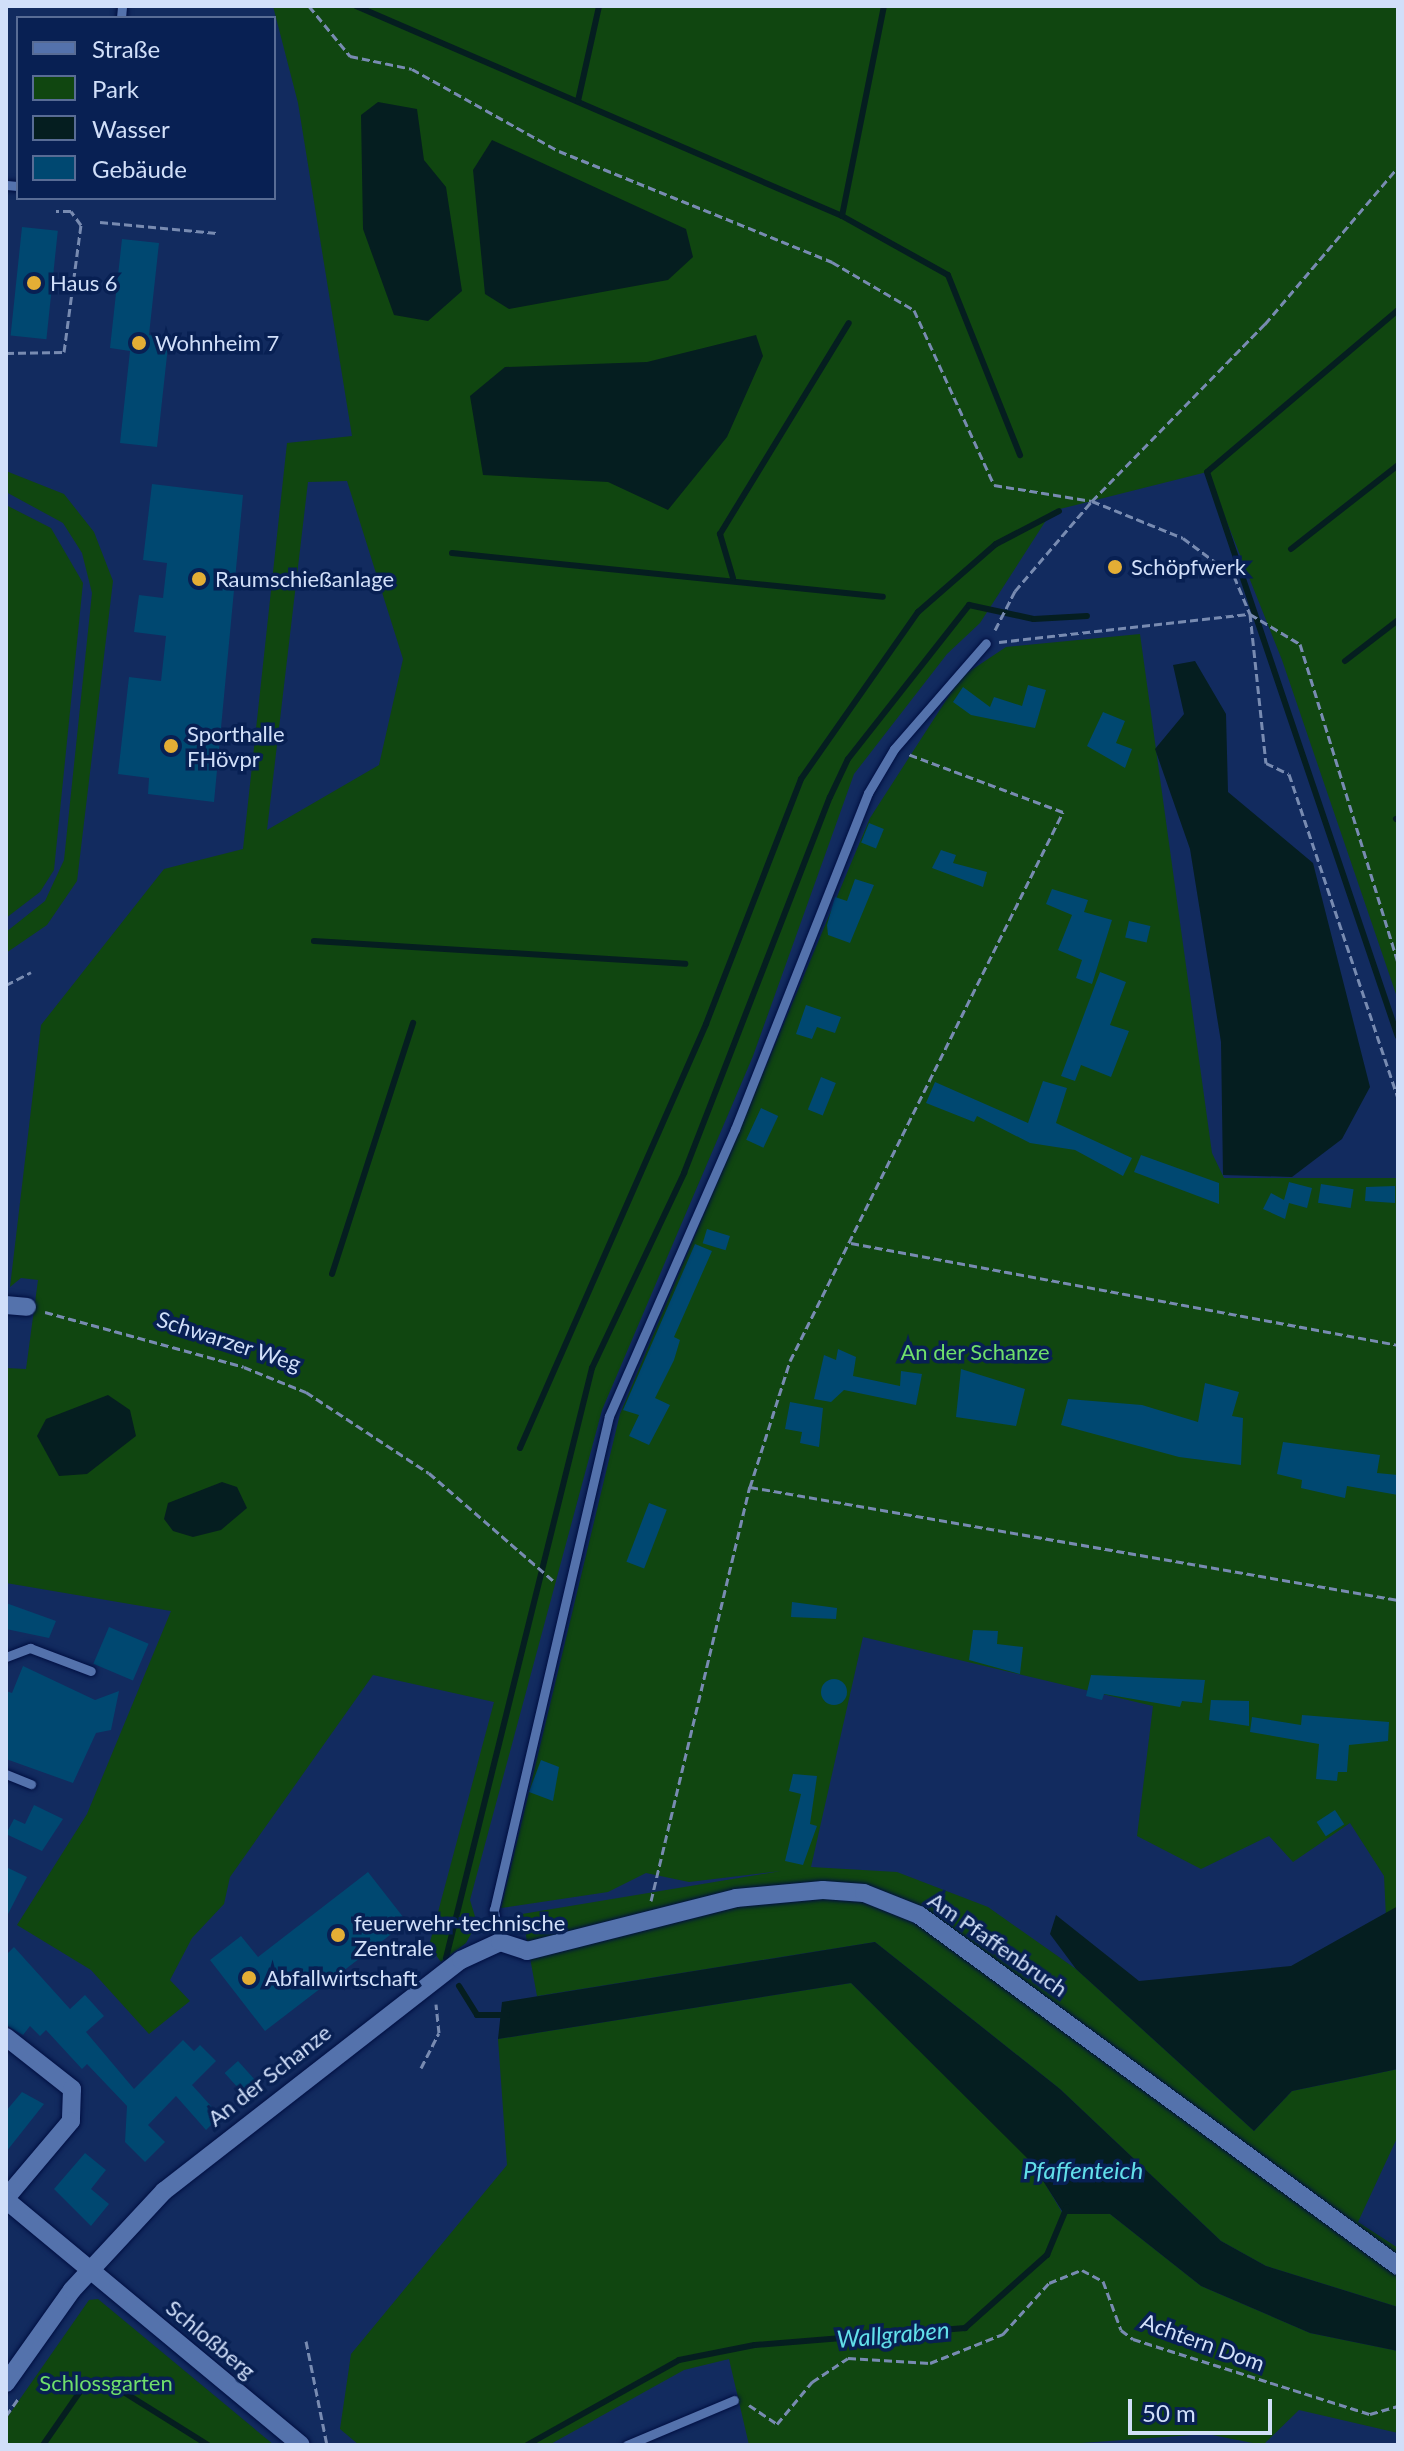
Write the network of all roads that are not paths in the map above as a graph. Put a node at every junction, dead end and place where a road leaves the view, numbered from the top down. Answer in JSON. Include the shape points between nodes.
{"nodes":[{"id":1,"x":986,"y":643,"type":"road end"},
{"id":2,"x":6,"y":1305,"type":"edge"},
{"id":3,"x":27,"y":1307,"type":"road end"},
{"id":4,"x":6,"y":1657,"type":"edge"},
{"id":5,"x":91,"y":1671,"type":"dead end"},
{"id":6,"x":6,"y":1774,"type":"edge"},
{"id":7,"x":31,"y":1784,"type":"dead end"},
{"id":8,"x":500,"y":1942,"type":"junction"},
{"id":9,"x":6,"y":2037,"type":"edge"},
{"id":10,"x":6,"y":2199,"type":"edge"},
{"id":11,"x":1398,"y":2266,"type":"edge"},
{"id":12,"x":89,"y":2270,"type":"junction"},
{"id":13,"x":6,"y":2383,"type":"edge"},
{"id":14,"x":734,"y":2400,"type":"road end"},
{"id":15,"x":301,"y":2445,"type":"edge"},
{"id":16,"x":627,"y":2445,"type":"edge"}],
"edges":[{"from":1,"to":8,"type":"lane","via":[[894,749],[868,793],[735,1129],[609,1416],[563,1591],[494,1910]]},
{"from":2,"to":3,"type":"street"},
{"from":4,"to":5,"type":"lane","via":[[30,1648]]},
{"from":6,"to":7,"type":"lane"},
{"from":8,"to":11,"type":"street","name":"Am Pfaffenbruch","via":[[527,1951],[736,1898],[823,1890],[864,1893],[919,1915],[1342,2232]]},
{"from":8,"to":12,"type":"street","name":"An der Schanze","via":[[461,1960],[256,2113],[164,2191]]},
{"from":9,"to":10,"type":"street","via":[[72,2089],[71,2121]]},
{"from":10,"to":12,"type":"street","name":"Schloßberg"},
{"from":12,"to":13,"type":"street","name":"An der Schanze"},
{"from":12,"to":15,"type":"street","name":"Schloßberg"},
{"from":14,"to":16,"type":"lane"}]}
